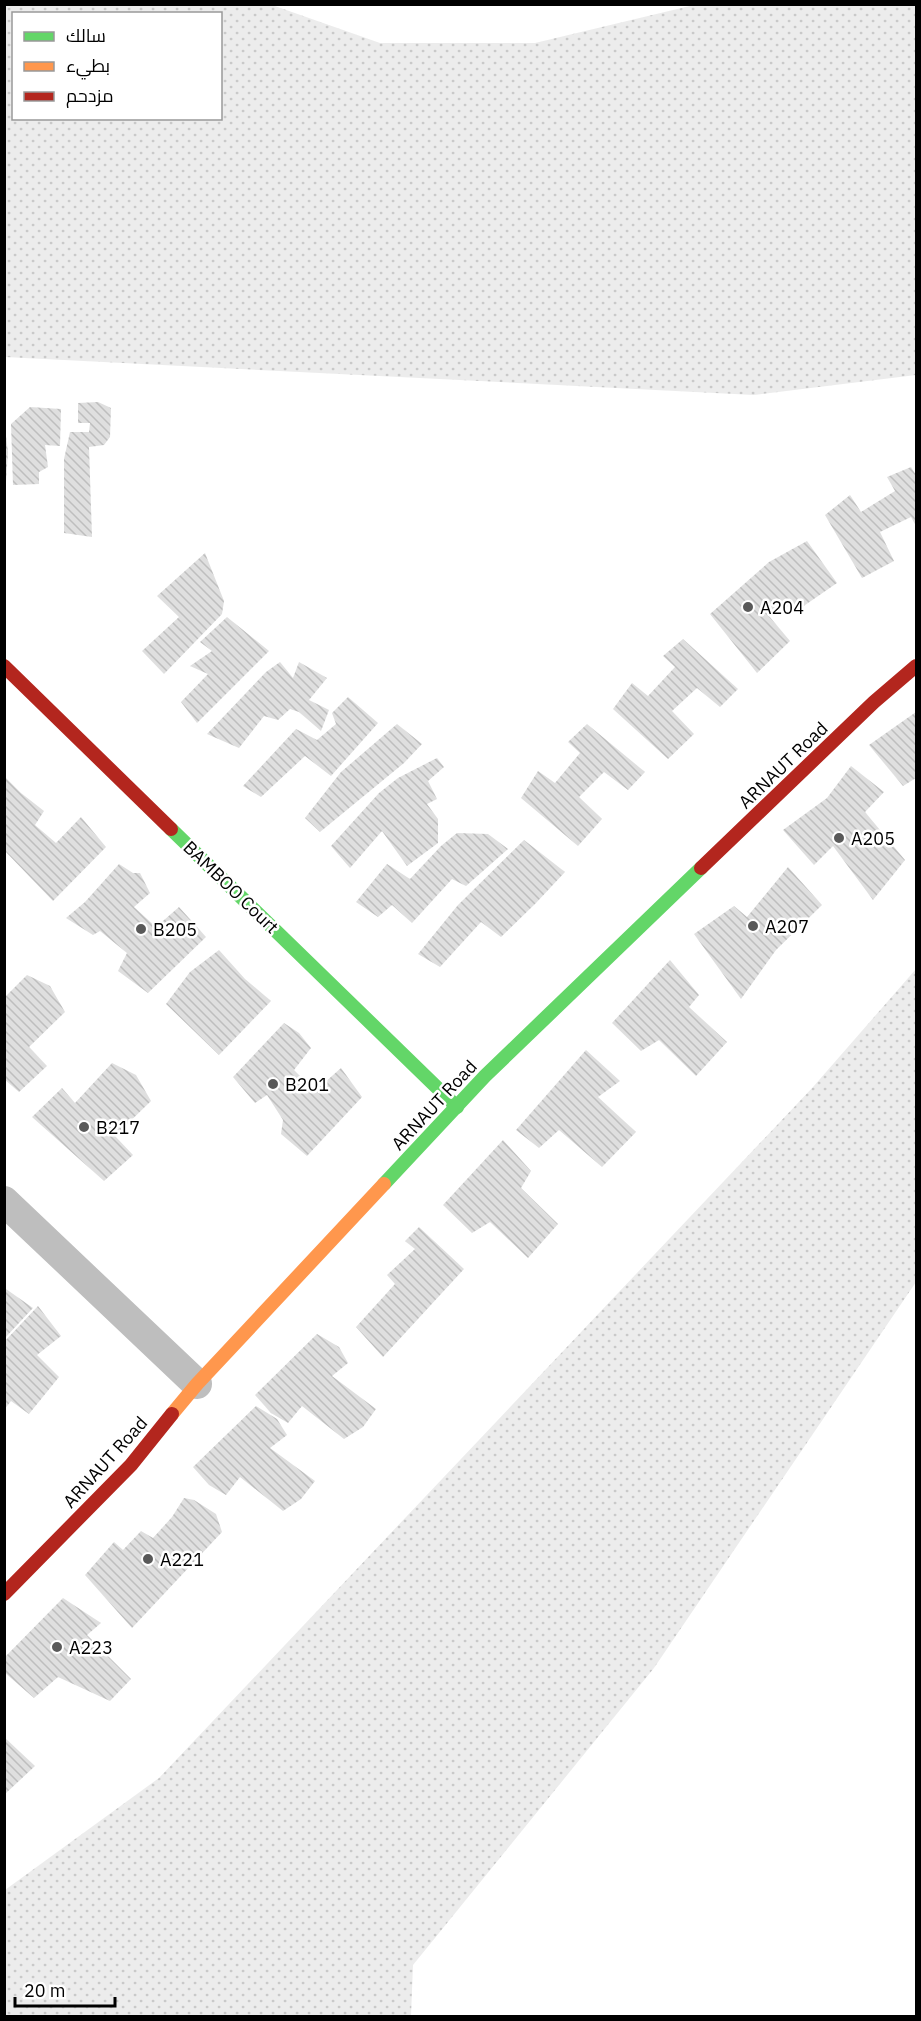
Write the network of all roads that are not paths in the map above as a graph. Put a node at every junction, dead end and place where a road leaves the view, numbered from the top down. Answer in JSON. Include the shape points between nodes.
{"nodes":[{"id":1,"x":4,"y":666,"type":"edge"},
{"id":2,"x":916,"y":666,"type":"edge"},
{"id":3,"x":457,"y":1107,"type":"junction"},
{"id":4,"x":4,"y":1201,"type":"edge"},
{"id":5,"x":197,"y":1384,"type":"junction"},
{"id":6,"x":4,"y":1594,"type":"edge"}],
"edges":[{"from":1,"to":3,"type":"street","name":"BAMBOO Court"},
{"from":2,"to":3,"type":"street","name":"ARNAUT Road","via":[[874,702]]},
{"from":3,"to":5,"type":"street","name":"ARNAUT Road"},
{"from":4,"to":5,"type":"street"},
{"from":5,"to":6,"type":"street","name":"ARNAUT Road","via":[[131,1465]]}]}
